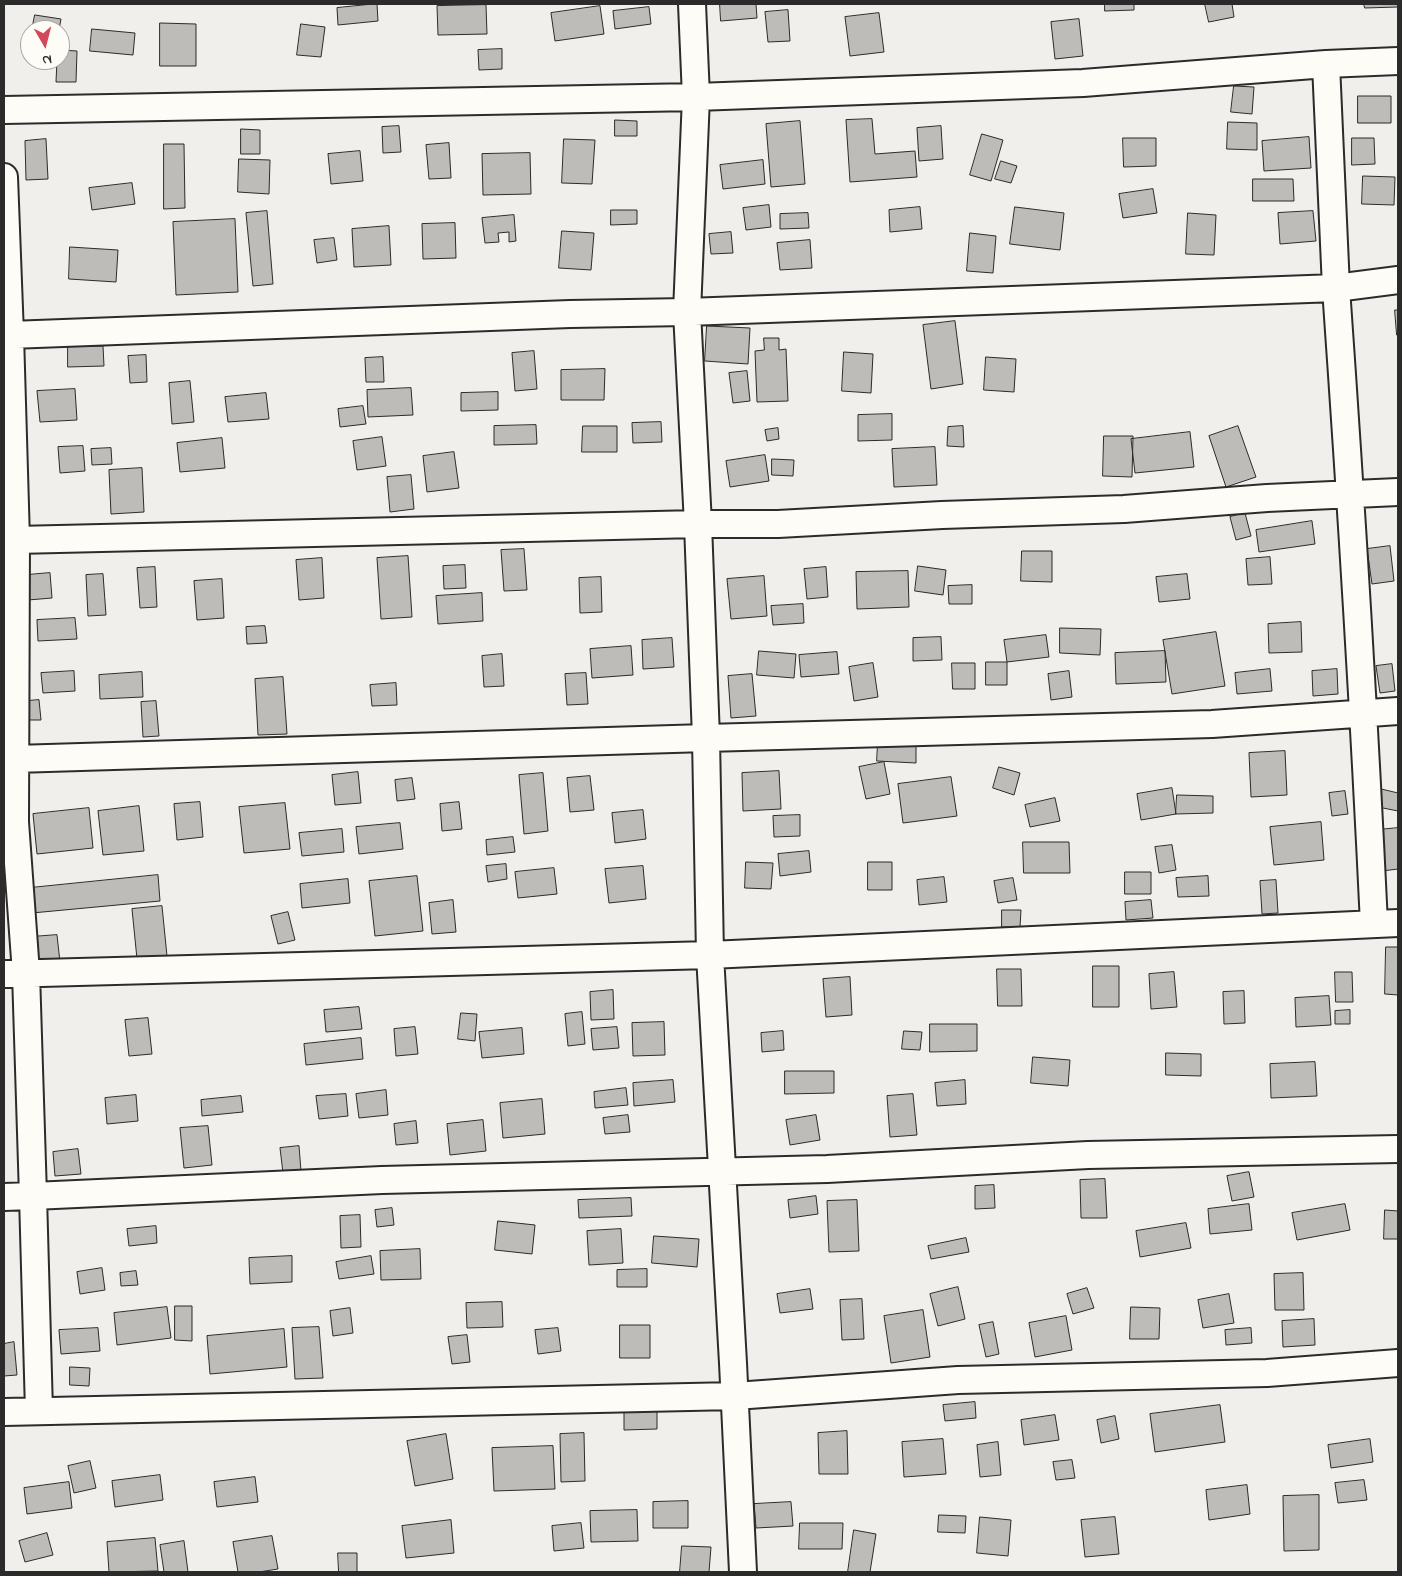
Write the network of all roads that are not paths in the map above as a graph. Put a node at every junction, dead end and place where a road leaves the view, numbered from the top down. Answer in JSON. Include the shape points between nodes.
{"nodes":[{"id":1,"x":692,"y":4,"type":"edge"},
{"id":2,"x":1398,"y":61,"type":"edge"},
{"id":3,"x":1326,"y":64,"type":"junction"},
{"id":4,"x":696,"y":97,"type":"junction"},
{"id":5,"x":4,"y":110,"type":"edge"},
{"id":6,"x":4,"y":177,"type":"edge"},
{"id":7,"x":1398,"y":280,"type":"edge"},
{"id":8,"x":1336,"y":288,"type":"junction"},
{"id":9,"x":688,"y":312,"type":"junction"},
{"id":10,"x":10,"y":335,"type":"junction"},
{"id":11,"x":1398,"y":492,"type":"edge"},
{"id":12,"x":1350,"y":494,"type":"junction"},
{"id":13,"x":698,"y":524,"type":"junction"},
{"id":14,"x":10,"y":540,"type":"edge"},
{"id":15,"x":1398,"y":711,"type":"edge"},
{"id":16,"x":1364,"y":713,"type":"junction"},
{"id":17,"x":706,"y":738,"type":"junction"},
{"id":18,"x":10,"y":760,"type":"edge"},
{"id":19,"x":1386,"y":924,"type":"edge"},
{"id":20,"x":710,"y":955,"type":"junction"},
{"id":21,"x":15,"y":974,"type":"edge"},
{"id":22,"x":1398,"y":1149,"type":"edge"},
{"id":23,"x":722,"y":1172,"type":"junction"},
{"id":24,"x":33,"y":1196,"type":"junction"},
{"id":25,"x":4,"y":1197,"type":"edge"},
{"id":26,"x":1398,"y":1363,"type":"edge"},
{"id":27,"x":735,"y":1396,"type":"junction"},
{"id":28,"x":39,"y":1411,"type":"junction"},
{"id":29,"x":4,"y":1412,"type":"edge"},
{"id":30,"x":743,"y":1572,"type":"edge"}],
"edges":[{"from":1,"to":4,"type":"street"},
{"from":2,"to":3,"type":"street"},
{"from":3,"to":4,"type":"street","via":[[1083,83]]},
{"from":3,"to":8,"type":"street"},
{"from":4,"to":5,"type":"street"},
{"from":4,"to":9,"type":"street"},
{"from":6,"to":10,"type":"street"},
{"from":7,"to":8,"type":"street"},
{"from":8,"to":9,"type":"street"},
{"from":8,"to":12,"type":"street"},
{"from":9,"to":10,"type":"street"},
{"from":9,"to":13,"type":"street"},
{"from":10,"to":14,"type":"street"},
{"from":11,"to":12,"type":"street"},
{"from":12,"to":13,"type":"street","via":[[1124,509],[778,524]]},
{"from":12,"to":16,"type":"street"},
{"from":13,"to":14,"type":"street"},
{"from":13,"to":17,"type":"street"},
{"from":14,"to":18,"type":"street"},
{"from":15,"to":16,"type":"street"},
{"from":16,"to":17,"type":"street","via":[[1212,724]]},
{"from":16,"to":19,"type":"street"},
{"from":17,"to":18,"type":"street"},
{"from":17,"to":20,"type":"street"},
{"from":18,"to":21,"type":"street","via":[[16,822]]},
{"from":19,"to":20,"type":"street"},
{"from":20,"to":21,"type":"street"},
{"from":20,"to":23,"type":"street"},
{"from":21,"to":24,"type":"street"},
{"from":22,"to":23,"type":"street","via":[[1088,1154]]},
{"from":23,"to":24,"type":"street","via":[[382,1180]]},
{"from":23,"to":27,"type":"street"},
{"from":24,"to":25,"type":"street"},
{"from":24,"to":28,"type":"street"},
{"from":26,"to":27,"type":"street","via":[[1267,1373],[958,1380]]},
{"from":27,"to":28,"type":"street"},
{"from":27,"to":30,"type":"street"},
{"from":28,"to":29,"type":"street"}]}
